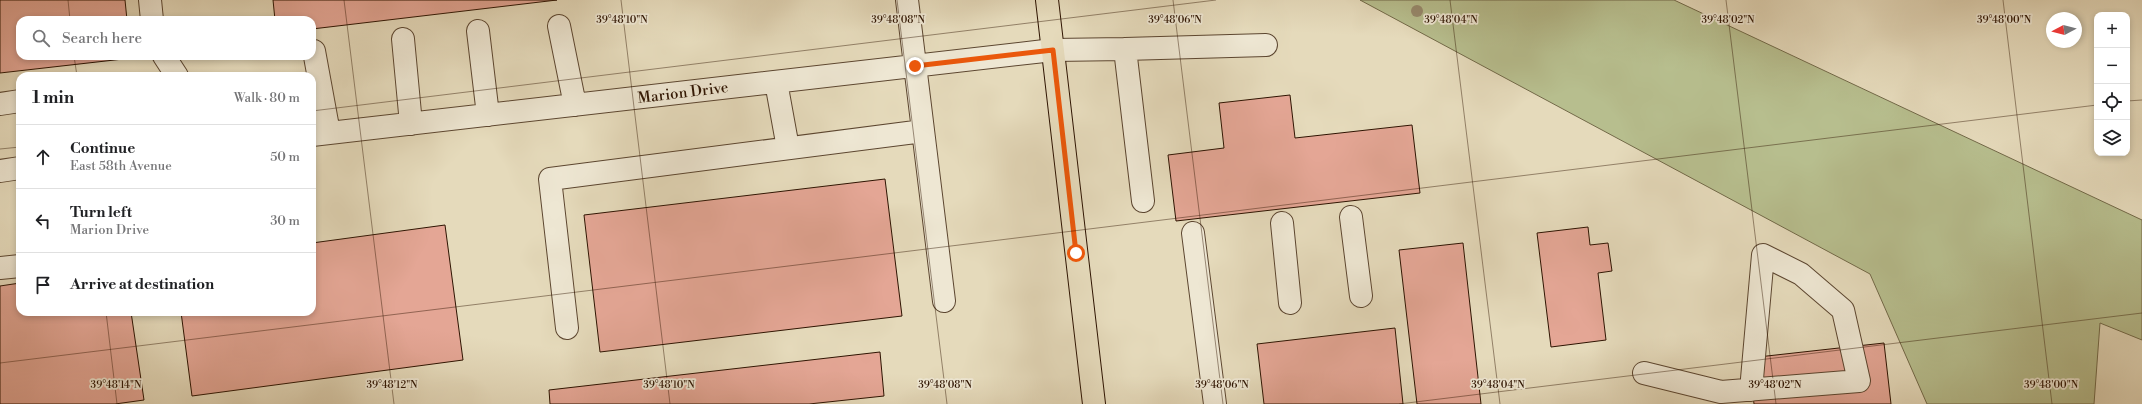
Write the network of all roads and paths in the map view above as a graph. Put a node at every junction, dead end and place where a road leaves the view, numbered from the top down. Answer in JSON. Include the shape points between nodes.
{"nodes":[{"id":1,"x":150,"y":0,"type":"edge"},
{"id":2,"x":907,"y":0,"type":"edge"},
{"id":3,"x":1047,"y":0,"type":"edge"},
{"id":4,"x":152,"y":16,"type":"edge"},
{"id":5,"x":559,"y":26,"type":"dead end"},
{"id":6,"x":478,"y":31,"type":"dead end"},
{"id":7,"x":403,"y":39,"type":"dead end"},
{"id":8,"x":1266,"y":45,"type":"dead end"},
{"id":9,"x":1125,"y":49,"type":"junction"},
{"id":10,"x":1053,"y":50,"type":"junction"},
{"id":11,"x":167,"y":60,"type":"edge"},
{"id":12,"x":315,"y":60,"type":"edge"},
{"id":13,"x":915,"y":66,"type":"junction"},
{"id":14,"x":174,"y":72,"type":"edge"},
{"id":15,"x":316,"y":72,"type":"edge"},
{"id":16,"x":316,"y":79,"type":"edge"},
{"id":17,"x":776,"y":82,"type":"junction"},
{"id":18,"x":16,"y":102,"type":"edge"},
{"id":19,"x":0,"y":104,"type":"edge"},
{"id":20,"x":575,"y":105,"type":"junction"},
{"id":21,"x":488,"y":115,"type":"junction"},
{"id":22,"x":411,"y":124,"type":"junction"},
{"id":23,"x":923,"y":131,"type":"junction"},
{"id":24,"x":320,"y":134,"type":"edge"},
{"id":25,"x":788,"y":148,"type":"junction"},
{"id":26,"x":16,"y":169,"type":"edge"},
{"id":27,"x":0,"y":171,"type":"edge"},
{"id":28,"x":1143,"y":201,"type":"dead end"},
{"id":29,"x":1351,"y":217,"type":"dead end"},
{"id":30,"x":1282,"y":223,"type":"dead end"},
{"id":31,"x":1193,"y":232,"type":"dead end"},
{"id":32,"x":16,"y":266,"type":"edge"},
{"id":33,"x":0,"y":268,"type":"edge"},
{"id":34,"x":1361,"y":296,"type":"dead end"},
{"id":35,"x":944,"y":301,"type":"dead end"},
{"id":36,"x":1290,"y":303,"type":"dead end"},
{"id":37,"x":567,"y":328,"type":"dead end"},
{"id":38,"x":1644,"y":373,"type":"dead end"},
{"id":39,"x":1751,"y":390,"type":"junction"},
{"id":40,"x":1094,"y":404,"type":"edge"},
{"id":41,"x":1215,"y":404,"type":"edge"}],
"edges":[{"from":1,"to":4,"type":"street"},
{"from":2,"to":13,"type":"street"},
{"from":3,"to":10,"type":"main road"},
{"from":5,"to":20,"type":"street"},
{"from":6,"to":21,"type":"street"},
{"from":7,"to":22,"type":"street"},
{"from":8,"to":9,"type":"street","name":"Marion Drive"},
{"from":9,"to":10,"type":"street","name":"Marion Drive"},
{"from":9,"to":28,"type":"street"},
{"from":10,"to":13,"type":"street","name":"Marion Drive"},
{"from":10,"to":40,"type":"main road"},
{"from":11,"to":14,"type":"street"},
{"from":12,"to":15,"type":"street"},
{"from":13,"to":17,"type":"street","name":"Marion Drive"},
{"from":13,"to":23,"type":"street"},
{"from":16,"to":24,"type":"street"},
{"from":17,"to":20,"type":"street","name":"Marion Drive"},
{"from":17,"to":25,"type":"street"},
{"from":18,"to":19,"type":"street"},
{"from":20,"to":21,"type":"street","name":"Marion Drive"},
{"from":21,"to":22,"type":"street","name":"Marion Drive"},
{"from":22,"to":24,"type":"street","name":"Marion Drive"},
{"from":23,"to":25,"type":"street"},
{"from":23,"to":35,"type":"street"},
{"from":25,"to":37,"type":"street","via":[[550,179]]},
{"from":26,"to":27,"type":"street"},
{"from":29,"to":34,"type":"street"},
{"from":30,"to":36,"type":"street"},
{"from":31,"to":41,"type":"street"},
{"from":32,"to":33,"type":"street"},
{"from":38,"to":39,"type":"street","via":[[1721,392]]},
{"from":39,"to":39,"type":"street","via":[[1859,382],[1843,310],[1801,274],[1763,255]]}]}
